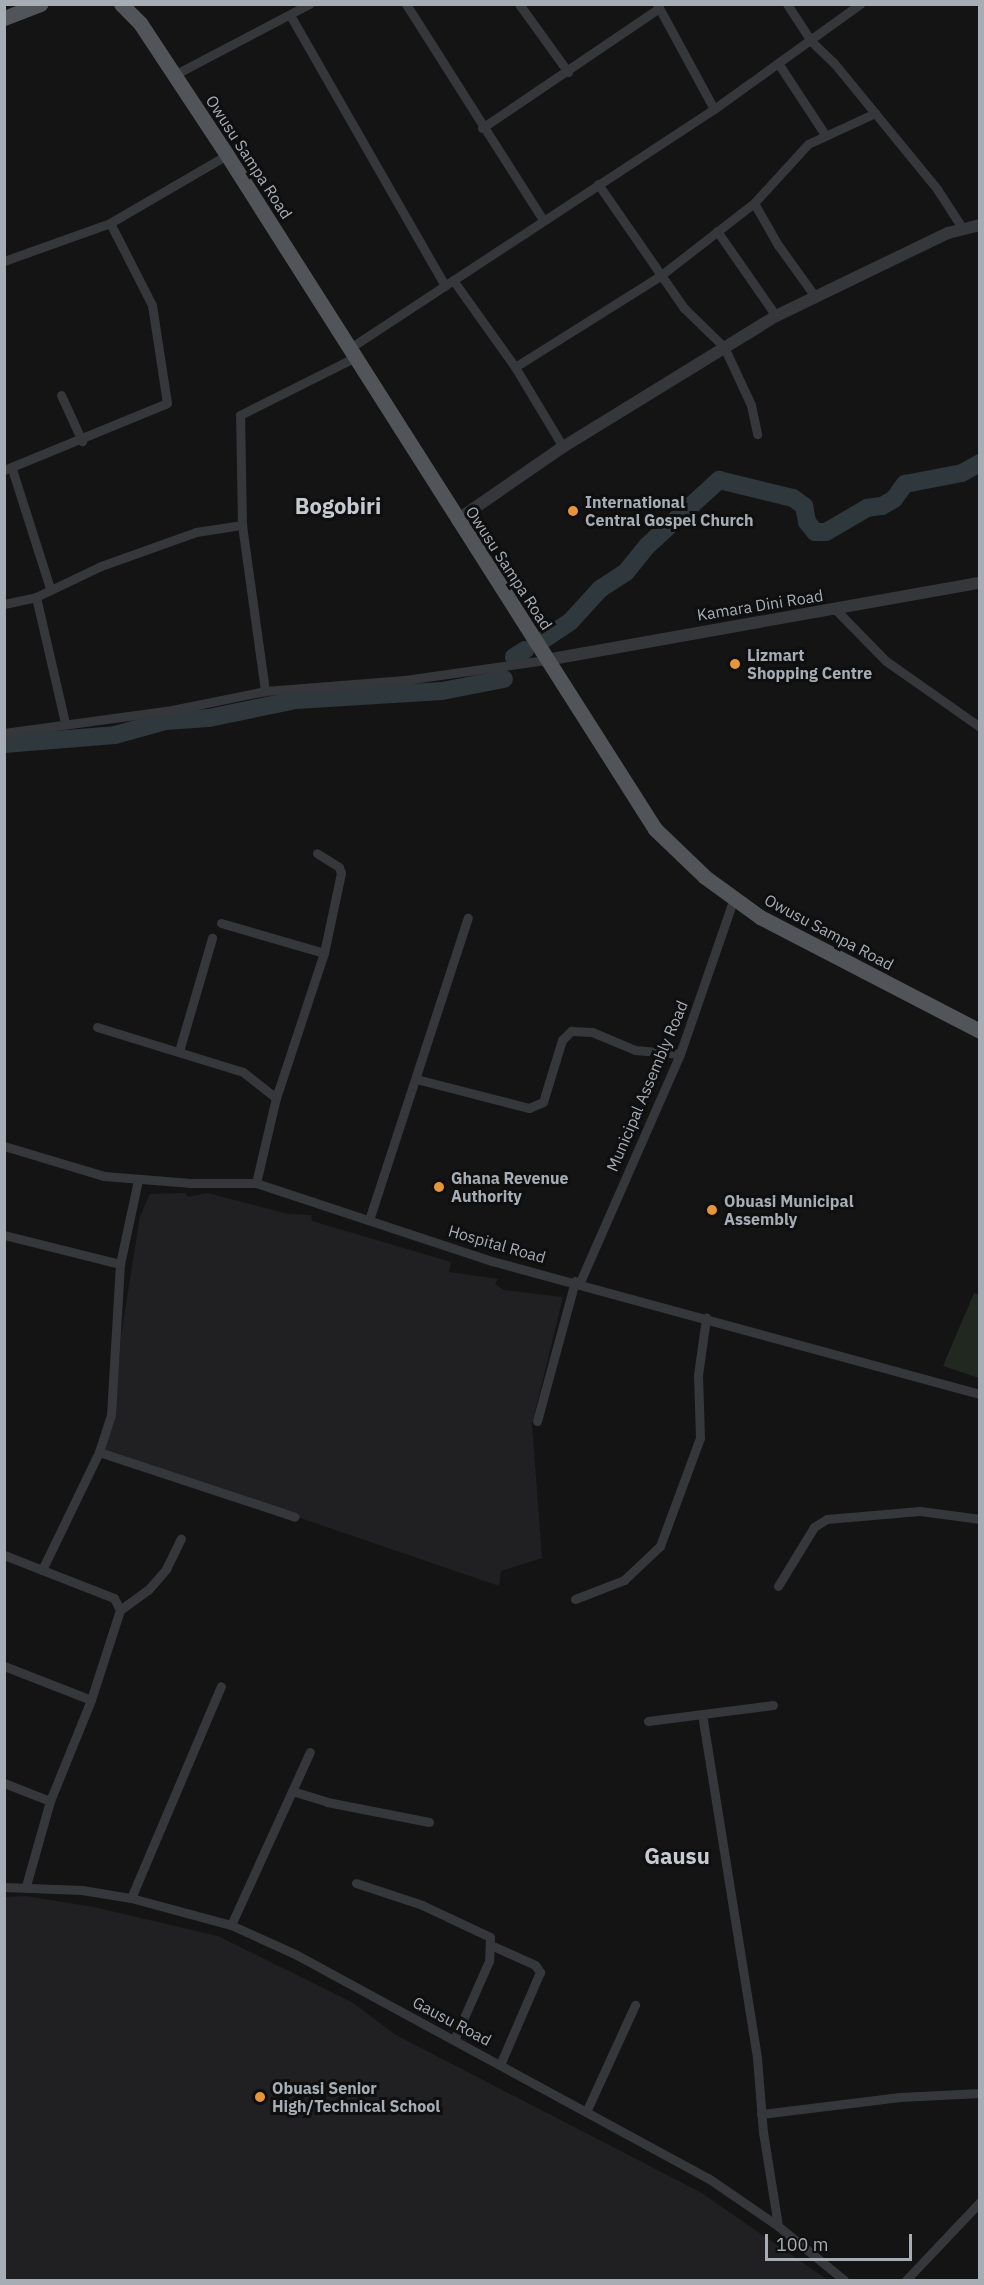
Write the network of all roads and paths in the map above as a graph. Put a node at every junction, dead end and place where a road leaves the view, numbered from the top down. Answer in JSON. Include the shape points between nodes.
{"nodes":[{"id":1,"x":40,"y":4,"type":"edge"},
{"id":2,"x":309,"y":4,"type":"edge"},
{"id":3,"x":406,"y":4,"type":"edge"},
{"id":4,"x":519,"y":4,"type":"edge"},
{"id":5,"x":787,"y":4,"type":"edge"},
{"id":6,"x":860,"y":4,"type":"edge"},
{"id":7,"x":127,"y":6,"type":"edge"},
{"id":8,"x":658,"y":7,"type":"edge"},
{"id":9,"x":291,"y":15,"type":"junction"},
{"id":10,"x":4,"y":18,"type":"edge"},
{"id":11,"x":811,"y":41,"type":"junction"},
{"id":12,"x":778,"y":63,"type":"junction"},
{"id":13,"x":568,"y":72,"type":"junction"},
{"id":14,"x":174,"y":75,"type":"junction"},
{"id":15,"x":714,"y":109,"type":"junction"},
{"id":16,"x":875,"y":113,"type":"junction"},
{"id":17,"x":482,"y":128,"type":"junction"},
{"id":18,"x":826,"y":136,"type":"junction"},
{"id":19,"x":227,"y":155,"type":"junction"},
{"id":20,"x":598,"y":184,"type":"junction"},
{"id":21,"x":754,"y":203,"type":"junction"},
{"id":22,"x":543,"y":220,"type":"junction"},
{"id":23,"x":110,"y":223,"type":"junction"},
{"id":24,"x":980,"y":225,"type":"edge"},
{"id":25,"x":963,"y":229,"type":"junction"},
{"id":26,"x":717,"y":231,"type":"junction"},
{"id":27,"x":4,"y":261,"type":"edge"},
{"id":28,"x":660,"y":276,"type":"junction"},
{"id":29,"x":449,"y":283,"type":"junction"},
{"id":30,"x":814,"y":295,"type":"junction"},
{"id":31,"x":776,"y":316,"type":"junction"},
{"id":32,"x":724,"y":347,"type":"junction"},
{"id":33,"x":353,"y":352,"type":"junction"},
{"id":34,"x":515,"y":367,"type":"junction"},
{"id":35,"x":61,"y":395,"type":"dead end"},
{"id":36,"x":757,"y":434,"type":"dead end"},
{"id":37,"x":82,"y":441,"type":"junction"},
{"id":38,"x":563,"y":447,"type":"junction"},
{"id":39,"x":8,"y":470,"type":"edge"},
{"id":40,"x":457,"y":520,"type":"junction"},
{"id":41,"x":242,"y":525,"type":"junction"},
{"id":42,"x":980,"y":584,"type":"edge"},
{"id":43,"x":50,"y":588,"type":"junction"},
{"id":44,"x":36,"y":597,"type":"junction"},
{"id":45,"x":4,"y":604,"type":"edge"},
{"id":46,"x":835,"y":609,"type":"junction"},
{"id":47,"x":546,"y":660,"type":"junction"},
{"id":48,"x":265,"y":691,"type":"junction"},
{"id":49,"x":65,"y":723,"type":"junction"},
{"id":50,"x":980,"y":727,"type":"edge"},
{"id":51,"x":4,"y":733,"type":"edge"},
{"id":52,"x":317,"y":853,"type":"dead end"},
{"id":53,"x":734,"y":898,"type":"junction"},
{"id":54,"x":468,"y":918,"type":"dead end"},
{"id":55,"x":221,"y":923,"type":"dead end"},
{"id":56,"x":213,"y":938,"type":"dead end"},
{"id":57,"x":324,"y":952,"type":"junction"},
{"id":58,"x":97,"y":1028,"type":"dead end"},
{"id":59,"x":980,"y":1032,"type":"edge"},
{"id":60,"x":179,"y":1051,"type":"junction"},
{"id":61,"x":680,"y":1054,"type":"junction"},
{"id":62,"x":416,"y":1079,"type":"junction"},
{"id":63,"x":276,"y":1098,"type":"junction"},
{"id":64,"x":4,"y":1146,"type":"edge"},
{"id":65,"x":138,"y":1180,"type":"junction"},
{"id":66,"x":256,"y":1183,"type":"junction"},
{"id":67,"x":369,"y":1220,"type":"junction"},
{"id":68,"x":4,"y":1235,"type":"edge"},
{"id":69,"x":120,"y":1264,"type":"junction"},
{"id":70,"x":578,"y":1281,"type":"junction"},
{"id":71,"x":706,"y":1318,"type":"junction"},
{"id":72,"x":980,"y":1394,"type":"edge"},
{"id":73,"x":537,"y":1421,"type":"dead end"},
{"id":74,"x":99,"y":1452,"type":"junction"},
{"id":75,"x":295,"y":1517,"type":"dead end"},
{"id":76,"x":980,"y":1519,"type":"edge"},
{"id":77,"x":181,"y":1538,"type":"dead end"},
{"id":78,"x":4,"y":1555,"type":"edge"},
{"id":79,"x":42,"y":1570,"type":"junction"},
{"id":80,"x":778,"y":1586,"type":"dead end"},
{"id":81,"x":575,"y":1599,"type":"dead end"},
{"id":82,"x":120,"y":1610,"type":"junction"},
{"id":83,"x":4,"y":1666,"type":"edge"},
{"id":84,"x":221,"y":1686,"type":"dead end"},
{"id":85,"x":91,"y":1700,"type":"junction"},
{"id":86,"x":773,"y":1705,"type":"dead end"},
{"id":87,"x":702,"y":1714,"type":"junction"},
{"id":88,"x":648,"y":1721,"type":"dead end"},
{"id":89,"x":310,"y":1752,"type":"dead end"},
{"id":90,"x":4,"y":1783,"type":"edge"},
{"id":91,"x":292,"y":1791,"type":"junction"},
{"id":92,"x":50,"y":1801,"type":"junction"},
{"id":93,"x":429,"y":1822,"type":"dead end"},
{"id":94,"x":356,"y":1883,"type":"dead end"},
{"id":95,"x":26,"y":1886,"type":"junction"},
{"id":96,"x":4,"y":1887,"type":"edge"},
{"id":97,"x":131,"y":1898,"type":"junction"},
{"id":98,"x":231,"y":1925,"type":"junction"},
{"id":99,"x":493,"y":1946,"type":"junction"},
{"id":100,"x":635,"y":2005,"type":"dead end"},
{"id":101,"x":454,"y":2040,"type":"junction"},
{"id":102,"x":500,"y":2065,"type":"junction"},
{"id":103,"x":980,"y":2093,"type":"edge"},
{"id":104,"x":586,"y":2112,"type":"junction"},
{"id":105,"x":761,"y":2114,"type":"junction"},
{"id":106,"x":980,"y":2202,"type":"edge"},
{"id":107,"x":778,"y":2226,"type":"junction"},
{"id":108,"x":844,"y":2280,"type":"edge"},
{"id":109,"x":906,"y":2280,"type":"edge"}],
"edges":[{"from":1,"to":10,"type":"main road"},
{"from":2,"to":9,"type":"street"},
{"from":3,"to":17,"type":"street"},
{"from":4,"to":13,"type":"street"},
{"from":5,"to":11,"type":"street"},
{"from":6,"to":11,"type":"street"},
{"from":7,"to":14,"type":"main road","name":"Owusu Sampa Road"},
{"from":8,"to":13,"type":"street"},
{"from":8,"to":15,"type":"street"},
{"from":9,"to":14,"type":"street"},
{"from":9,"to":29,"type":"street"},
{"from":11,"to":12,"type":"street"},
{"from":11,"to":16,"type":"street"},
{"from":12,"to":15,"type":"street"},
{"from":12,"to":18,"type":"street"},
{"from":13,"to":17,"type":"street"},
{"from":14,"to":19,"type":"main road","name":"Owusu Sampa Road"},
{"from":15,"to":20,"type":"street"},
{"from":16,"to":18,"type":"street"},
{"from":16,"to":25,"type":"street","via":[[937,189]]},
{"from":17,"to":22,"type":"street"},
{"from":18,"to":21,"type":"street","via":[[808,144]]},
{"from":19,"to":23,"type":"street"},
{"from":19,"to":33,"type":"main road","name":"Owusu Sampa Road"},
{"from":20,"to":22,"type":"street"},
{"from":20,"to":28,"type":"street"},
{"from":21,"to":26,"type":"street"},
{"from":21,"to":30,"type":"street"},
{"from":22,"to":29,"type":"street"},
{"from":23,"to":27,"type":"street"},
{"from":23,"to":37,"type":"street","via":[[152,305],[167,403]]},
{"from":24,"to":25,"type":"street"},
{"from":25,"to":30,"type":"street"},
{"from":26,"to":28,"type":"street"},
{"from":26,"to":31,"type":"street"},
{"from":28,"to":32,"type":"street","via":[[684,308]]},
{"from":28,"to":34,"type":"street"},
{"from":29,"to":33,"type":"street"},
{"from":29,"to":34,"type":"street"},
{"from":30,"to":31,"type":"street"},
{"from":31,"to":32,"type":"street"},
{"from":32,"to":36,"type":"street","via":[[751,405]]},
{"from":32,"to":38,"type":"street"},
{"from":33,"to":40,"type":"main road","name":"Owusu Sampa Road"},
{"from":33,"to":41,"type":"street","via":[[240,415]]},
{"from":34,"to":38,"type":"street"},
{"from":35,"to":37,"type":"street"},
{"from":37,"to":39,"type":"street"},
{"from":38,"to":40,"type":"street"},
{"from":39,"to":43,"type":"street"},
{"from":40,"to":47,"type":"main road","name":"Owusu Sampa Road"},
{"from":41,"to":43,"type":"street","via":[[196,532]]},
{"from":41,"to":48,"type":"street"},
{"from":42,"to":46,"type":"street","name":"Kamara Dini Road"},
{"from":43,"to":44,"type":"street"},
{"from":44,"to":45,"type":"street"},
{"from":44,"to":49,"type":"street"},
{"from":46,"to":47,"type":"street","name":"Kamara Dini Road"},
{"from":46,"to":50,"type":"street","via":[[895,668]]},
{"from":47,"to":48,"type":"street","via":[[405,680]]},
{"from":47,"to":53,"type":"main road","name":"Owusu Sampa Road","via":[[655,829],[675,852]]},
{"from":48,"to":49,"type":"street","via":[[172,710]]},
{"from":49,"to":51,"type":"street"},
{"from":52,"to":57,"type":"street","via":[[339,867],[341,873]]},
{"from":53,"to":59,"type":"main road","name":"Owusu Sampa Road","via":[[760,917]]},
{"from":53,"to":61,"type":"street","name":"Municipal Assembly Road"},
{"from":54,"to":62,"type":"street"},
{"from":55,"to":57,"type":"street"},
{"from":56,"to":60,"type":"street"},
{"from":57,"to":63,"type":"street"},
{"from":58,"to":60,"type":"street"},
{"from":60,"to":63,"type":"street","via":[[243,1072]]},
{"from":61,"to":62,"type":"street","via":[[635,1050],[592,1032],[571,1031],[562,1040],[543,1102],[529,1108]]},
{"from":61,"to":70,"type":"street","name":"Municipal Assembly Road"},
{"from":62,"to":67,"type":"street"},
{"from":63,"to":66,"type":"street"},
{"from":64,"to":65,"type":"street","name":"Hospital Road","via":[[104,1176]]},
{"from":65,"to":66,"type":"street","name":"Hospital Road"},
{"from":65,"to":69,"type":"street"},
{"from":66,"to":67,"type":"street","name":"Hospital Road"},
{"from":67,"to":70,"type":"street","name":"Hospital Road","via":[[492,1261]]},
{"from":68,"to":69,"type":"street"},
{"from":69,"to":74,"type":"street","via":[[111,1415]]},
{"from":70,"to":71,"type":"street","name":"Hospital Road"},
{"from":70,"to":73,"type":"street","name":"Municipal Assembly Road"},
{"from":71,"to":72,"type":"street","name":"Hospital Road"},
{"from":71,"to":81,"type":"street","via":[[698,1375],[700,1438],[660,1546],[624,1580]]},
{"from":74,"to":75,"type":"street"},
{"from":74,"to":79,"type":"street"},
{"from":76,"to":80,"type":"street","via":[[920,1511],[827,1519],[814,1527]]},
{"from":77,"to":82,"type":"street","via":[[166,1569],[142,1595]]},
{"from":78,"to":79,"type":"street"},
{"from":79,"to":82,"type":"street","via":[[114,1599]]},
{"from":82,"to":85,"type":"street"},
{"from":83,"to":85,"type":"street"},
{"from":84,"to":97,"type":"street"},
{"from":85,"to":92,"type":"street"},
{"from":86,"to":87,"type":"street"},
{"from":87,"to":88,"type":"street"},
{"from":87,"to":105,"type":"street","via":[[757,2058]]},
{"from":89,"to":91,"type":"street"},
{"from":90,"to":92,"type":"street"},
{"from":91,"to":93,"type":"street","via":[[327,1802]]},
{"from":91,"to":98,"type":"street"},
{"from":92,"to":95,"type":"street"},
{"from":94,"to":99,"type":"street","via":[[484,1932]]},
{"from":95,"to":96,"type":"street","name":"Gausu Road"},
{"from":95,"to":97,"type":"street","name":"Gausu Road"},
{"from":97,"to":98,"type":"street","name":"Gausu Road"},
{"from":98,"to":101,"type":"street","name":"Gausu Road","via":[[295,1954]]},
{"from":99,"to":101,"type":"street"},
{"from":99,"to":102,"type":"street","via":[[535,1965],[540,1972]]},
{"from":100,"to":104,"type":"street"},
{"from":101,"to":102,"type":"street","name":"Gausu Road"},
{"from":102,"to":104,"type":"street","name":"Gausu Road"},
{"from":103,"to":105,"type":"street","via":[[900,2097]]},
{"from":104,"to":107,"type":"street","name":"Gausu Road","via":[[708,2178]]},
{"from":105,"to":107,"type":"street"},
{"from":106,"to":109,"type":"street"},
{"from":107,"to":108,"type":"street","name":"Gausu Road"}]}
